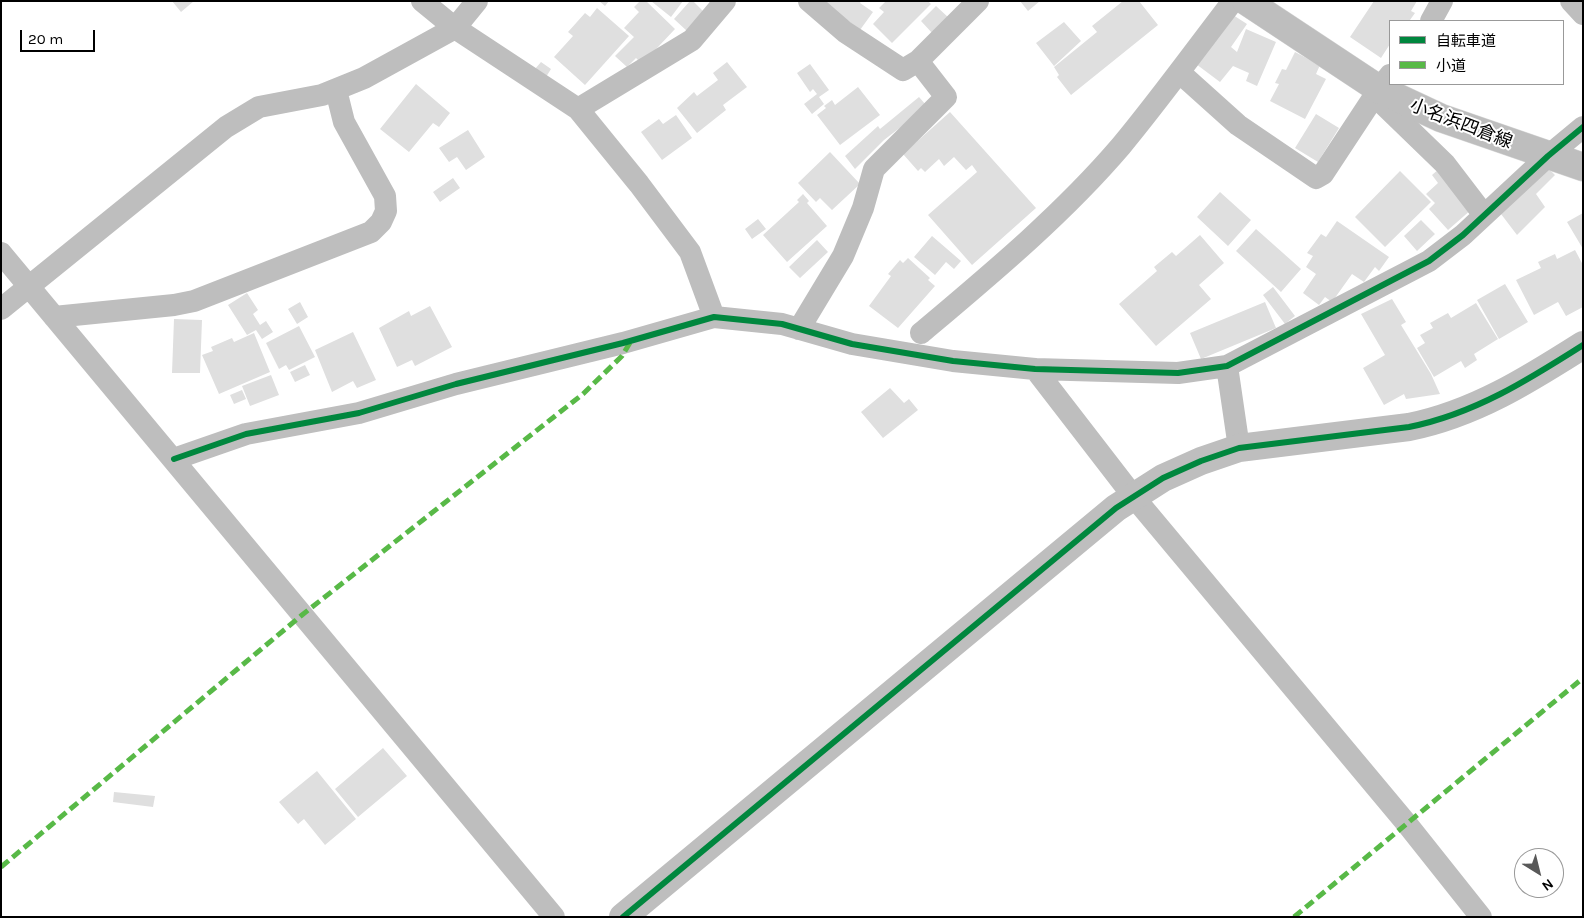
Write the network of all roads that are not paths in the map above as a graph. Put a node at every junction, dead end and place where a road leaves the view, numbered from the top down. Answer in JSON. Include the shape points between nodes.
{"nodes":[{"id":1,"x":422,"y":1,"type":"edge"},
{"id":2,"x":477,"y":1,"type":"edge"},
{"id":3,"x":725,"y":1,"type":"edge"},
{"id":4,"x":809,"y":1,"type":"edge"},
{"id":5,"x":978,"y":1,"type":"edge"},
{"id":6,"x":1233,"y":1,"type":"edge"},
{"id":7,"x":1246,"y":1,"type":"edge"},
{"id":8,"x":1442,"y":1,"type":"edge"},
{"id":9,"x":1571,"y":1,"type":"edge"},
{"id":10,"x":1583,"y":14,"type":"edge"},
{"id":11,"x":1432,"y":20,"type":"edge"},
{"id":12,"x":456,"y":28,"type":"junction"},
{"id":13,"x":918,"y":61,"type":"junction"},
{"id":14,"x":1178,"y":72,"type":"junction"},
{"id":15,"x":1382,"y":86,"type":"edge"},
{"id":16,"x":336,"y":90,"type":"junction"},
{"id":17,"x":578,"y":109,"type":"junction"},
{"id":18,"x":1583,"y":127,"type":"edge"},
{"id":19,"x":1548,"y":156,"type":"junction"},
{"id":20,"x":1583,"y":167,"type":"edge"},
{"id":21,"x":1484,"y":215,"type":"junction"},
{"id":22,"x":1,"y":253,"type":"edge"},
{"id":23,"x":29,"y":287,"type":"junction"},
{"id":24,"x":1,"y":309,"type":"edge"},
{"id":25,"x":54,"y":317,"type":"junction"},
{"id":26,"x":714,"y":317,"type":"junction"},
{"id":27,"x":799,"y":329,"type":"junction"},
{"id":28,"x":921,"y":333,"type":"dead end"},
{"id":29,"x":1583,"y":345,"type":"edge"},
{"id":30,"x":1227,"y":366,"type":"junction"},
{"id":31,"x":1035,"y":369,"type":"junction"},
{"id":32,"x":1239,"y":448,"type":"junction"},
{"id":33,"x":174,"y":459,"type":"junction"},
{"id":34,"x":1133,"y":496,"type":"junction"},
{"id":35,"x":554,"y":917,"type":"edge"},
{"id":36,"x":623,"y":917,"type":"edge"},
{"id":37,"x":1481,"y":917,"type":"edge"}],
"edges":[{"from":1,"to":12,"type":"street"},
{"from":2,"to":12,"type":"street"},
{"from":3,"to":17,"type":"street","via":[[692,40]]},
{"from":4,"to":13,"type":"street","via":[[845,32],[903,70]]},
{"from":5,"to":13,"type":"street"},
{"from":6,"to":14,"type":"street"},
{"from":7,"to":15,"type":"street","name":"小名浜四倉線"},
{"from":8,"to":11,"type":"street"},
{"from":9,"to":10,"type":"street"},
{"from":12,"to":16,"type":"street"},
{"from":12,"to":17,"type":"street"},
{"from":13,"to":27,"type":"street","via":[[946,97],[874,169],[863,208],[843,256]]},
{"from":14,"to":15,"type":"street","via":[[1238,125],[1316,178],[1323,174]]},
{"from":14,"to":28,"type":"street","via":[[1121,146],[1078,192],[1023,245]]},
{"from":15,"to":19,"type":"street","name":"小名浜四倉線","via":[[1441,118]]},
{"from":15,"to":21,"type":"street","via":[[1382,103],[1446,164]]},
{"from":16,"to":23,"type":"street","via":[[259,107],[226,127]]},
{"from":16,"to":25,"type":"street","via":[[344,122],[385,196],[386,211],[371,232],[194,301]]},
{"from":17,"to":26,"type":"street","via":[[690,252]]},
{"from":18,"to":19,"type":"street"},
{"from":19,"to":20,"type":"street","name":"小名浜四倉線"},
{"from":19,"to":21,"type":"street"},
{"from":21,"to":30,"type":"street","via":[[1463,236],[1429,261]]},
{"from":22,"to":23,"type":"street"},
{"from":23,"to":24,"type":"street"},
{"from":23,"to":25,"type":"street"},
{"from":25,"to":33,"type":"street"},
{"from":26,"to":27,"type":"street","via":[[782,324]]},
{"from":26,"to":33,"type":"street","via":[[359,412],[246,434]]},
{"from":27,"to":31,"type":"street","via":[[852,344],[952,361]]},
{"from":29,"to":32,"type":"street","via":[[1514,388],[1432,422]]},
{"from":30,"to":31,"type":"street","via":[[1178,373]]},
{"from":30,"to":32,"type":"street"},
{"from":31,"to":34,"type":"street"},
{"from":32,"to":34,"type":"street","via":[[1163,478]]},
{"from":33,"to":35,"type":"street"},
{"from":34,"to":36,"type":"street"},
{"from":34,"to":37,"type":"street"}]}
